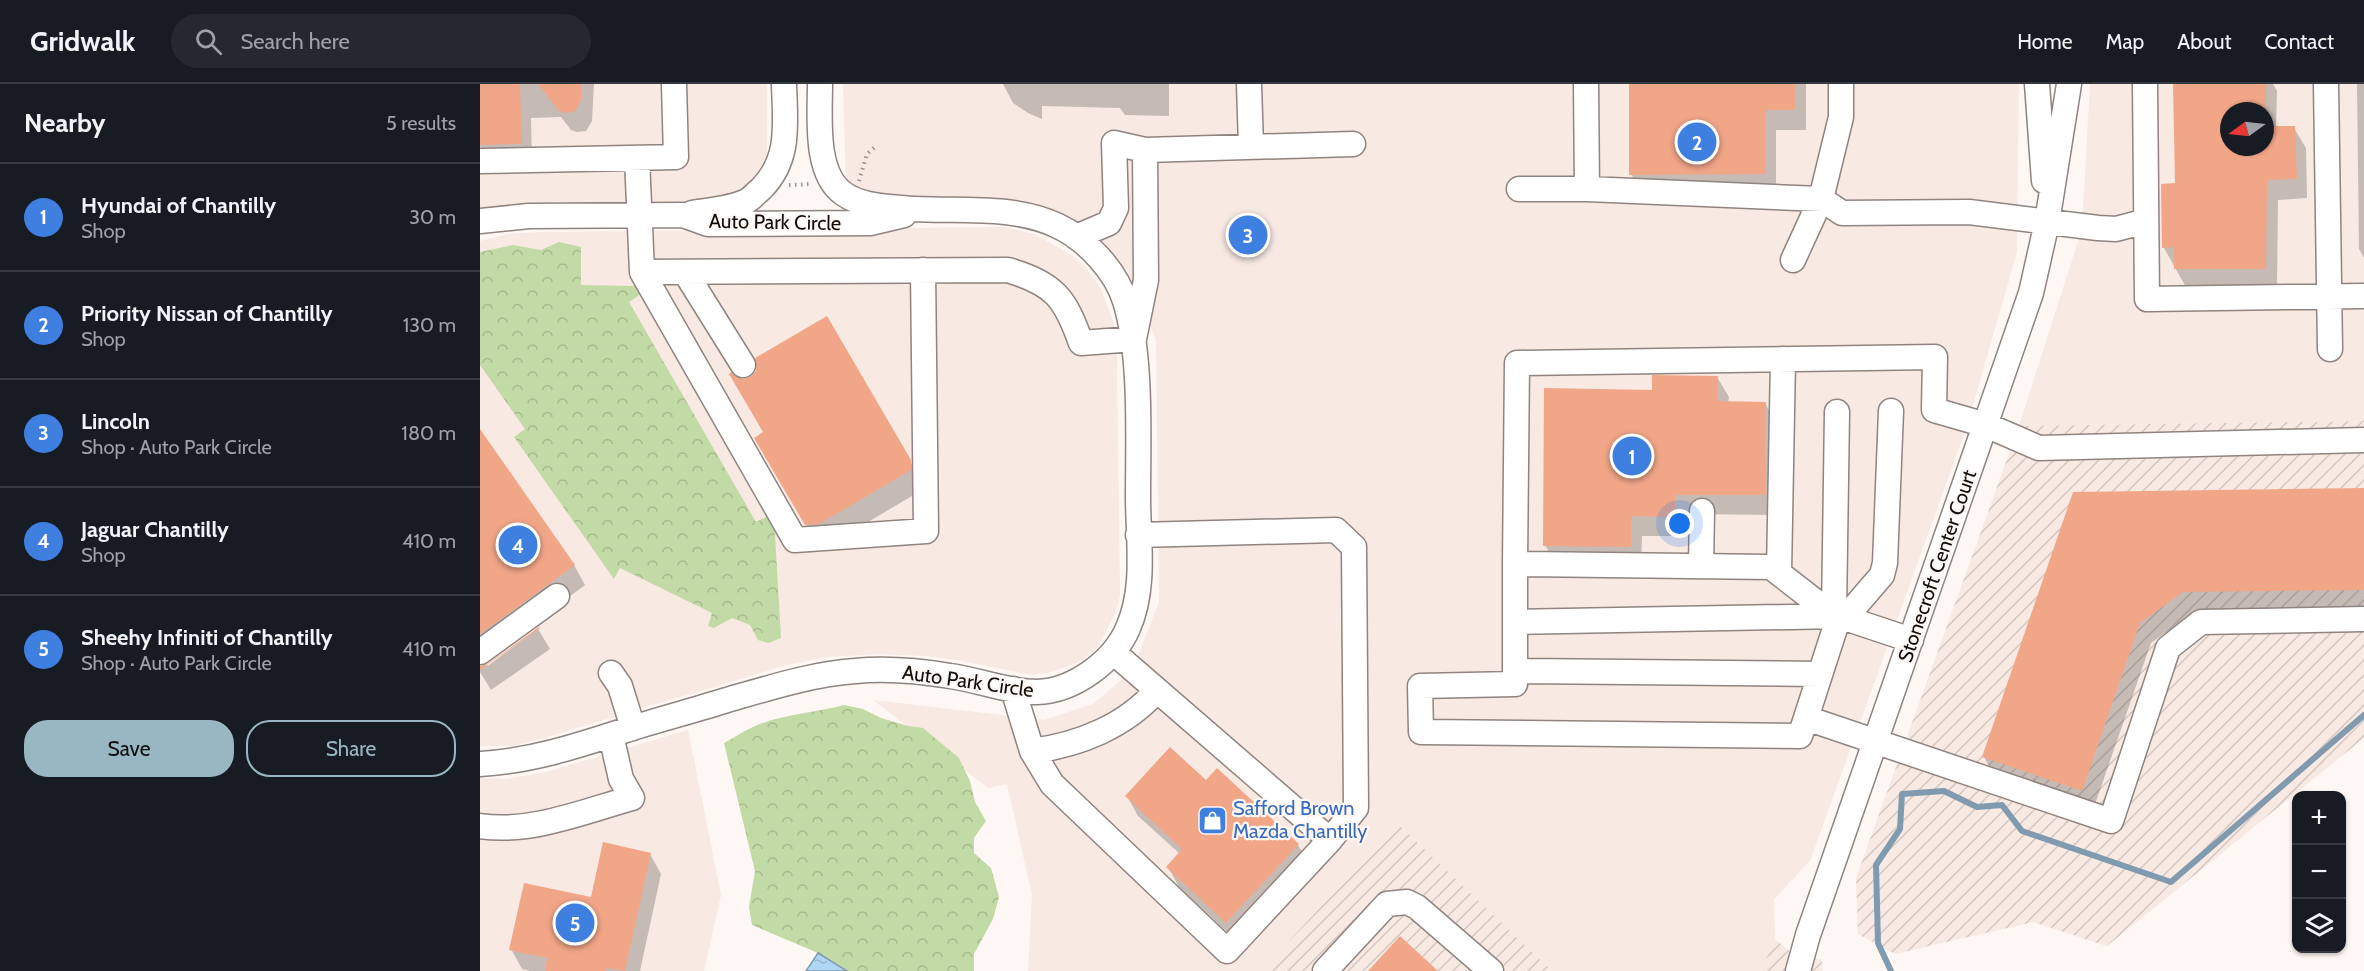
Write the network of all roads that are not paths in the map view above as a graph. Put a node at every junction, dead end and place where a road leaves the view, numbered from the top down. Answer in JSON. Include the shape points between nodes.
{"nodes":[{"id":1,"x":674,"y":84,"type":"edge"},
{"id":2,"x":784,"y":84,"type":"edge"},
{"id":3,"x":820,"y":84,"type":"edge"},
{"id":4,"x":1249,"y":84,"type":"edge"},
{"id":5,"x":1586,"y":84,"type":"edge"},
{"id":6,"x":1841,"y":84,"type":"edge"},
{"id":7,"x":2037,"y":84,"type":"edge"},
{"id":8,"x":2069,"y":84,"type":"edge"},
{"id":9,"x":2145,"y":84,"type":"edge"},
{"id":10,"x":2326,"y":84,"type":"edge"},
{"id":11,"x":1353,"y":144,"type":"dead end"},
{"id":12,"x":1251,"y":147,"type":"junction"},
{"id":13,"x":1145,"y":150,"type":"junction"},
{"id":14,"x":637,"y":158,"type":"junction"},
{"id":15,"x":480,"y":161,"type":"edge"},
{"id":16,"x":1519,"y":189,"type":"dead end"},
{"id":17,"x":1587,"y":189,"type":"junction"},
{"id":18,"x":1821,"y":199,"type":"junction"},
{"id":19,"x":926,"y":210,"type":"junction"},
{"id":20,"x":638,"y":214,"type":"junction"},
{"id":21,"x":682,"y":215,"type":"junction"},
{"id":22,"x":480,"y":221,"type":"edge"},
{"id":23,"x":2146,"y":221,"type":"junction"},
{"id":24,"x":2046,"y":222,"type":"junction"},
{"id":25,"x":1076,"y":237,"type":"junction"},
{"id":26,"x":1793,"y":260,"type":"dead end"},
{"id":27,"x":923,"y":270,"type":"junction"},
{"id":28,"x":642,"y":272,"type":"junction"},
{"id":29,"x":685,"y":272,"type":"junction"},
{"id":30,"x":2328,"y":296,"type":"junction"},
{"id":31,"x":2364,"y":296,"type":"edge"},
{"id":32,"x":1134,"y":339,"type":"junction"},
{"id":33,"x":2330,"y":350,"type":"dead end"},
{"id":34,"x":1782,"y":359,"type":"junction"},
{"id":35,"x":743,"y":365,"type":"dead end"},
{"id":36,"x":1891,"y":411,"type":"dead end"},
{"id":37,"x":1837,"y":412,"type":"dead end"},
{"id":38,"x":1986,"y":425,"type":"junction"},
{"id":39,"x":2364,"y":440,"type":"edge"},
{"id":40,"x":1702,"y":511,"type":"dead end"},
{"id":41,"x":1138,"y":535,"type":"junction"},
{"id":42,"x":1515,"y":564,"type":"junction"},
{"id":43,"x":1701,"y":566,"type":"junction"},
{"id":44,"x":1779,"y":573,"type":"junction"},
{"id":45,"x":557,"y":596,"type":"dead end"},
{"id":46,"x":1839,"y":616,"type":"junction"},
{"id":47,"x":2364,"y":619,"type":"edge"},
{"id":48,"x":1515,"y":622,"type":"junction"},
{"id":49,"x":1911,"y":640,"type":"junction"},
{"id":50,"x":480,"y":652,"type":"edge"},
{"id":51,"x":1113,"y":652,"type":"junction"},
{"id":52,"x":1515,"y":671,"type":"junction"},
{"id":53,"x":611,"y":673,"type":"dead end"},
{"id":54,"x":1819,"y":674,"type":"junction"},
{"id":55,"x":1013,"y":689,"type":"junction"},
{"id":56,"x":1157,"y":690,"type":"junction"},
{"id":57,"x":1806,"y":718,"type":"junction"},
{"id":58,"x":622,"y":732,"type":"junction"},
{"id":59,"x":1876,"y":740,"type":"junction"},
{"id":60,"x":1032,"y":751,"type":"junction"},
{"id":61,"x":480,"y":764,"type":"edge"},
{"id":62,"x":480,"y":826,"type":"edge"},
{"id":63,"x":1330,"y":840,"type":"junction"},
{"id":64,"x":1325,"y":971,"type":"edge"},
{"id":65,"x":1491,"y":971,"type":"edge"},
{"id":66,"x":1798,"y":971,"type":"edge"}],
"edges":[{"from":1,"to":14,"type":"street","via":[[676,157]]},
{"from":2,"to":21,"type":"street","via":[[783,154],[771,179],[746,201]]},
{"from":3,"to":19,"type":"street","name":"Auto Park Circle","via":[[820,126],[825,170],[831,183],[845,195],[868,205]]},
{"from":4,"to":12,"type":"street"},
{"from":5,"to":17,"type":"street"},
{"from":6,"to":18,"type":"street","via":[[1841,117]]},
{"from":7,"to":24,"type":"street","name":"Stonecroft Center Court"},
{"from":8,"to":24,"type":"street","name":"Stonecroft Center Court"},
{"from":9,"to":23,"type":"street"},
{"from":10,"to":30,"type":"street"},
{"from":11,"to":12,"type":"street"},
{"from":12,"to":13,"type":"street"},
{"from":13,"to":25,"type":"street","via":[[1114,143],[1116,208],[1109,223]]},
{"from":13,"to":32,"type":"street","via":[[1146,280]]},
{"from":14,"to":15,"type":"street"},
{"from":14,"to":20,"type":"street"},
{"from":16,"to":17,"type":"street"},
{"from":17,"to":18,"type":"street"},
{"from":18,"to":24,"type":"street","via":[[1842,213],[1969,212]]},
{"from":18,"to":26,"type":"street"},
{"from":19,"to":21,"type":"street","name":"Auto Park Circle","via":[[870,223],[708,224]]},
{"from":19,"to":25,"type":"street","name":"Auto Park Circle","via":[[1004,211],[1060,226]]},
{"from":20,"to":21,"type":"street","name":"Auto Park Circle"},
{"from":20,"to":22,"type":"street","name":"Auto Park Circle"},
{"from":20,"to":28,"type":"street"},
{"from":23,"to":24,"type":"street","via":[[2116,228]]},
{"from":23,"to":30,"type":"street","via":[[2147,299]]},
{"from":24,"to":38,"type":"street","name":"Stonecroft Center Court","via":[[2031,293]]},
{"from":25,"to":32,"type":"street","name":"Auto Park Circle","via":[[1114,277],[1125,298]]},
{"from":27,"to":28,"type":"street","via":[[926,531],[795,540]]},
{"from":27,"to":29,"type":"street"},
{"from":27,"to":32,"type":"street","via":[[1008,270],[1023,274],[1046,284],[1057,294],[1081,343]]},
{"from":28,"to":29,"type":"street"},
{"from":29,"to":35,"type":"street"},
{"from":30,"to":31,"type":"street"},
{"from":30,"to":33,"type":"street"},
{"from":32,"to":41,"type":"street","name":"Auto Park Circle"},
{"from":34,"to":38,"type":"street","via":[[1935,357],[1934,410]]},
{"from":34,"to":42,"type":"street","via":[[1517,363]]},
{"from":34,"to":44,"type":"street"},
{"from":36,"to":46,"type":"street","via":[[1885,563],[1882,574]]},
{"from":37,"to":46,"type":"street"},
{"from":38,"to":39,"type":"street","via":[[2039,448]]},
{"from":38,"to":49,"type":"street","name":"Stonecroft Center Court"},
{"from":40,"to":43,"type":"street"},
{"from":41,"to":51,"type":"street","name":"Auto Park Circle","via":[[1135,606],[1128,630]]},
{"from":41,"to":63,"type":"street","via":[[1336,530],[1354,547],[1356,808]]},
{"from":42,"to":43,"type":"street"},
{"from":42,"to":48,"type":"street"},
{"from":43,"to":44,"type":"street","via":[[1771,567]]},
{"from":44,"to":46,"type":"street"},
{"from":45,"to":50,"type":"street"},
{"from":46,"to":48,"type":"street"},
{"from":46,"to":49,"type":"street"},
{"from":46,"to":54,"type":"street"},
{"from":47,"to":59,"type":"street","via":[[2201,622],[2168,648],[2111,821]]},
{"from":48,"to":52,"type":"street"},
{"from":49,"to":59,"type":"street","name":"Stonecroft Center Court"},
{"from":51,"to":55,"type":"street","name":"Auto Park Circle","via":[[1097,668],[1058,689]]},
{"from":51,"to":56,"type":"street"},
{"from":52,"to":54,"type":"street"},
{"from":52,"to":57,"type":"street","via":[[1515,684],[1420,686],[1421,732],[1800,736]]},
{"from":53,"to":58,"type":"street","via":[[620,686]]},
{"from":54,"to":57,"type":"street"},
{"from":55,"to":58,"type":"street","name":"Auto Park Circle","via":[[951,676],[856,671],[804,679]]},
{"from":55,"to":60,"type":"street"},
{"from":56,"to":60,"type":"street","via":[[1135,713],[1106,729],[1071,743]]},
{"from":56,"to":63,"type":"street"},
{"from":57,"to":59,"type":"street"},
{"from":58,"to":61,"type":"street","name":"Auto Park Circle","via":[[532,758]]},
{"from":58,"to":62,"type":"street","via":[[621,779],[632,798],[546,822]]},
{"from":59,"to":66,"type":"street","name":"Stonecroft Center Court"},
{"from":60,"to":63,"type":"street","via":[[1044,775],[1059,792],[1227,951]]},
{"from":64,"to":65,"type":"street","via":[[1387,904],[1407,902]]}]}
